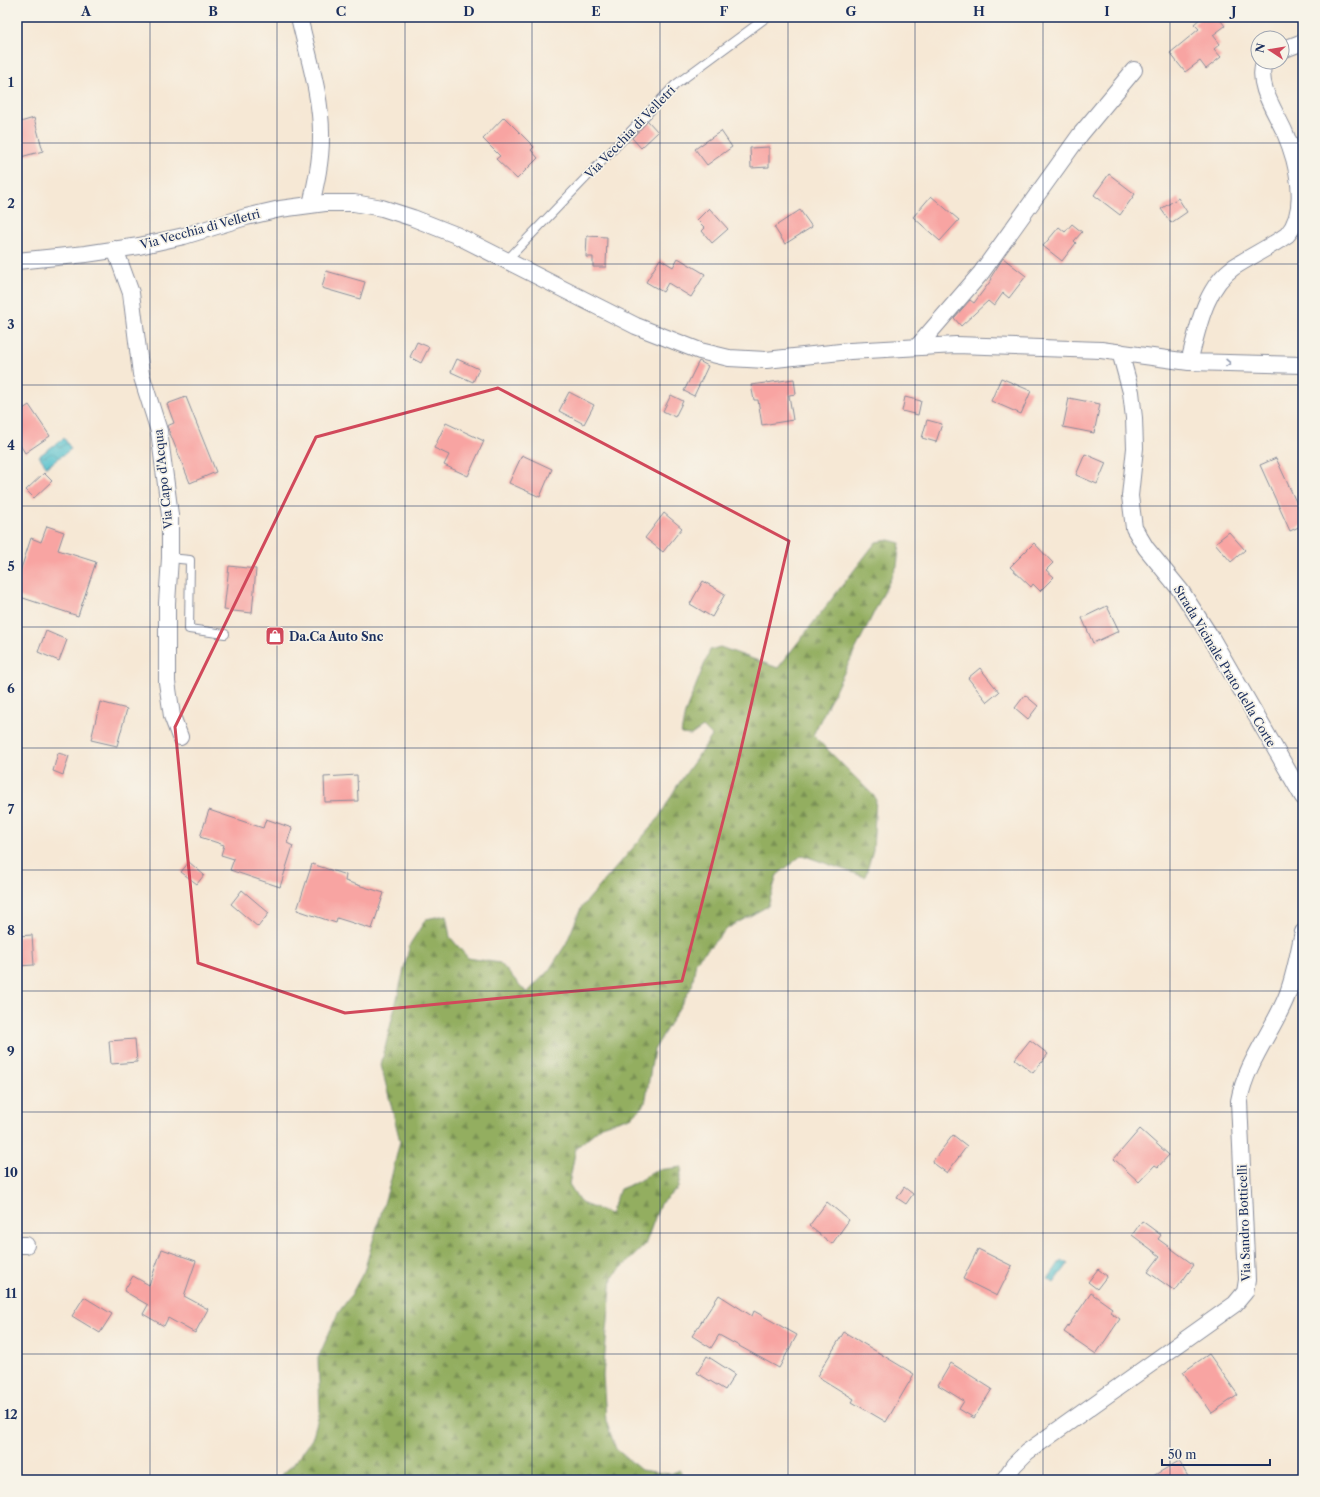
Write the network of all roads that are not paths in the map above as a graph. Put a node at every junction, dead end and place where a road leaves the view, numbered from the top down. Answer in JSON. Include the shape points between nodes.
{"nodes":[{"id":1,"x":300,"y":17,"type":"edge"},
{"id":2,"x":767,"y":17,"type":"edge"},
{"id":3,"x":1303,"y":42,"type":"edge"},
{"id":4,"x":1290,"y":47,"type":"edge"},
{"id":5,"x":1134,"y":70,"type":"dead end"},
{"id":6,"x":1263,"y":70,"type":"edge"},
{"id":7,"x":311,"y":205,"type":"junction"},
{"id":8,"x":115,"y":250,"type":"junction"},
{"id":9,"x":17,"y":261,"type":"edge"},
{"id":10,"x":506,"y":261,"type":"junction"},
{"id":11,"x":917,"y":347,"type":"junction"},
{"id":12,"x":1120,"y":352,"type":"junction"},
{"id":13,"x":1189,"y":362,"type":"junction"},
{"id":14,"x":1303,"y":365,"type":"edge"},
{"id":15,"x":170,"y":558,"type":"junction"},
{"id":16,"x":225,"y":634,"type":"dead end"},
{"id":17,"x":180,"y":737,"type":"dead end"},
{"id":18,"x":1303,"y":797,"type":"edge"},
{"id":19,"x":1303,"y":932,"type":"edge"},
{"id":20,"x":1004,"y":1480,"type":"edge"}],
"edges":[{"from":1,"to":7,"type":"street","via":[[318,103],[321,131],[319,164]]},
{"from":2,"to":10,"type":"lane","name":"Via Vecchia di Velletri","via":[[675,85]]},
{"from":3,"to":4,"type":"street"},
{"from":5,"to":11,"type":"street","via":[[1080,135],[981,273]]},
{"from":6,"to":13,"type":"street","via":[[1262,80],[1288,140],[1295,164],[1298,210],[1287,235],[1235,266],[1219,281],[1205,306]]},
{"from":7,"to":8,"type":"street","name":"Via Vecchia di Velletri","via":[[264,212],[184,236]]},
{"from":7,"to":10,"type":"street","name":"Via Vecchia di Velletri","via":[[354,203],[393,211],[456,235]]},
{"from":8,"to":9,"type":"street","name":"Via Vecchia di Velletri"},
{"from":8,"to":15,"type":"street","name":"Via Capo d'Acqua","via":[[131,293],[141,374],[159,431],[170,515]]},
{"from":10,"to":11,"type":"street","name":"Via Vecchia di Velletri","via":[[642,329],[721,357],[766,360],[850,350]]},
{"from":11,"to":12,"type":"street","name":"Via Vecchia di Velletri","via":[[956,345]]},
{"from":12,"to":13,"type":"street","name":"Via Vecchia di Velletri"},
{"from":12,"to":18,"type":"street","name":"Strada Vicinale Prato della Corte","via":[[1130,388],[1134,418],[1135,448],[1130,496],[1134,528],[1146,548],[1181,591],[1212,639]]},
{"from":13,"to":14,"type":"street","name":"Via Vecchia di Velletri","one_way":true},
{"from":15,"to":16,"type":"lane","via":[[190,560],[189,629]]},
{"from":15,"to":17,"type":"street","name":"Via Capo d'Acqua","via":[[166,676],[172,716]]},
{"from":19,"to":20,"type":"street","name":"Via Sandro Botticelli","via":[[1289,992],[1247,1074],[1239,1101],[1247,1280],[1243,1294],[1235,1304],[1027,1452]]}]}
